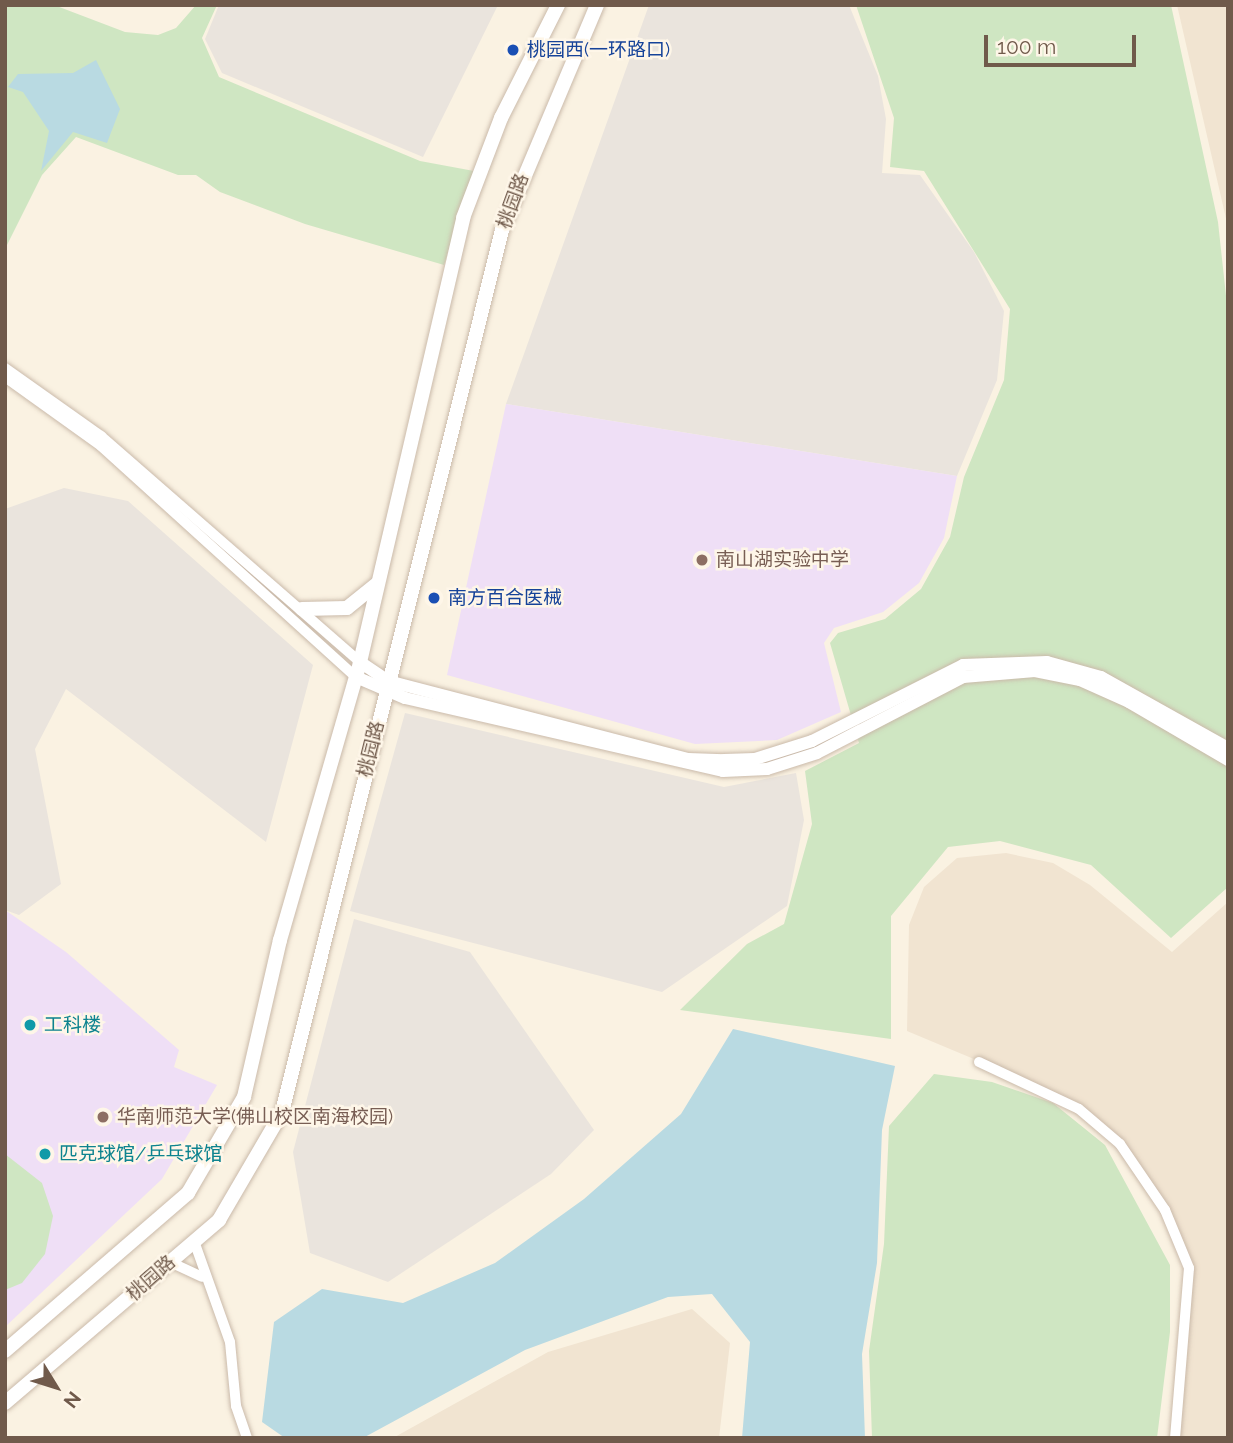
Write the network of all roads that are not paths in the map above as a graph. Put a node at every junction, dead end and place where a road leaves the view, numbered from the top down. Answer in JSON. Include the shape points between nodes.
{"nodes":[{"id":1,"x":558,"y":5,"type":"edge"},
{"id":2,"x":597,"y":5,"type":"edge"},
{"id":3,"x":5,"y":368,"type":"edge"},
{"id":4,"x":5,"y":377,"type":"edge"},
{"id":5,"x":377,"y":584,"type":"junction"},
{"id":6,"x":302,"y":609,"type":"junction"},
{"id":7,"x":360,"y":663,"type":"junction"},
{"id":8,"x":356,"y":677,"type":"junction"},
{"id":9,"x":387,"y":686,"type":"junction"},
{"id":10,"x":1228,"y":748,"type":"edge"},
{"id":11,"x":1228,"y":760,"type":"edge"},
{"id":12,"x":979,"y":1062,"type":"dead end"},
{"id":13,"x":194,"y":1241,"type":"junction"},
{"id":14,"x":170,"y":1262,"type":"junction"},
{"id":15,"x":202,"y":1277,"type":"junction"},
{"id":16,"x":5,"y":1351,"type":"edge"},
{"id":17,"x":5,"y":1403,"type":"edge"},
{"id":18,"x":247,"y":1438,"type":"edge"},
{"id":19,"x":1175,"y":1438,"type":"edge"}],
"edges":[{"from":1,"to":5,"type":"main road","name":"桃园路","via":[[501,118],[463,218]]},
{"from":2,"to":9,"type":"main road","name":"桃园路","via":[[502,230]]},
{"from":3,"to":6,"type":"street","via":[[101,436]]},
{"from":4,"to":8,"type":"street","via":[[101,446]]},
{"from":5,"to":6,"type":"main road","via":[[347,608]]},
{"from":5,"to":7,"type":"main road","name":"桃园路"},
{"from":6,"to":7,"type":"street"},
{"from":7,"to":8,"type":"main road","name":"桃园路"},
{"from":7,"to":9,"type":"street"},
{"from":8,"to":9,"type":"street"},
{"from":8,"to":16,"type":"main road","name":"桃园路","via":[[280,940],[244,1097],[188,1193]]},
{"from":9,"to":10,"type":"street","via":[[688,759],[755,759],[812,741],[963,665],[1046,662],[1101,677]]},
{"from":9,"to":11,"type":"street","via":[[723,771],[767,769],[817,753],[963,677],[1035,671],[1104,691]]},
{"from":9,"to":13,"type":"main road","name":"桃园路","via":[[282,1112],[219,1220]]},
{"from":12,"to":19,"type":"street","via":[[1079,1109],[1120,1144],[1165,1210],[1189,1268]]},
{"from":13,"to":14,"type":"main road","name":"桃园路"},
{"from":13,"to":15,"type":"street"},
{"from":14,"to":15,"type":"street"},
{"from":14,"to":17,"type":"main road","name":"桃园路"},
{"from":15,"to":18,"type":"street","via":[[230,1342],[236,1406]]}]}
